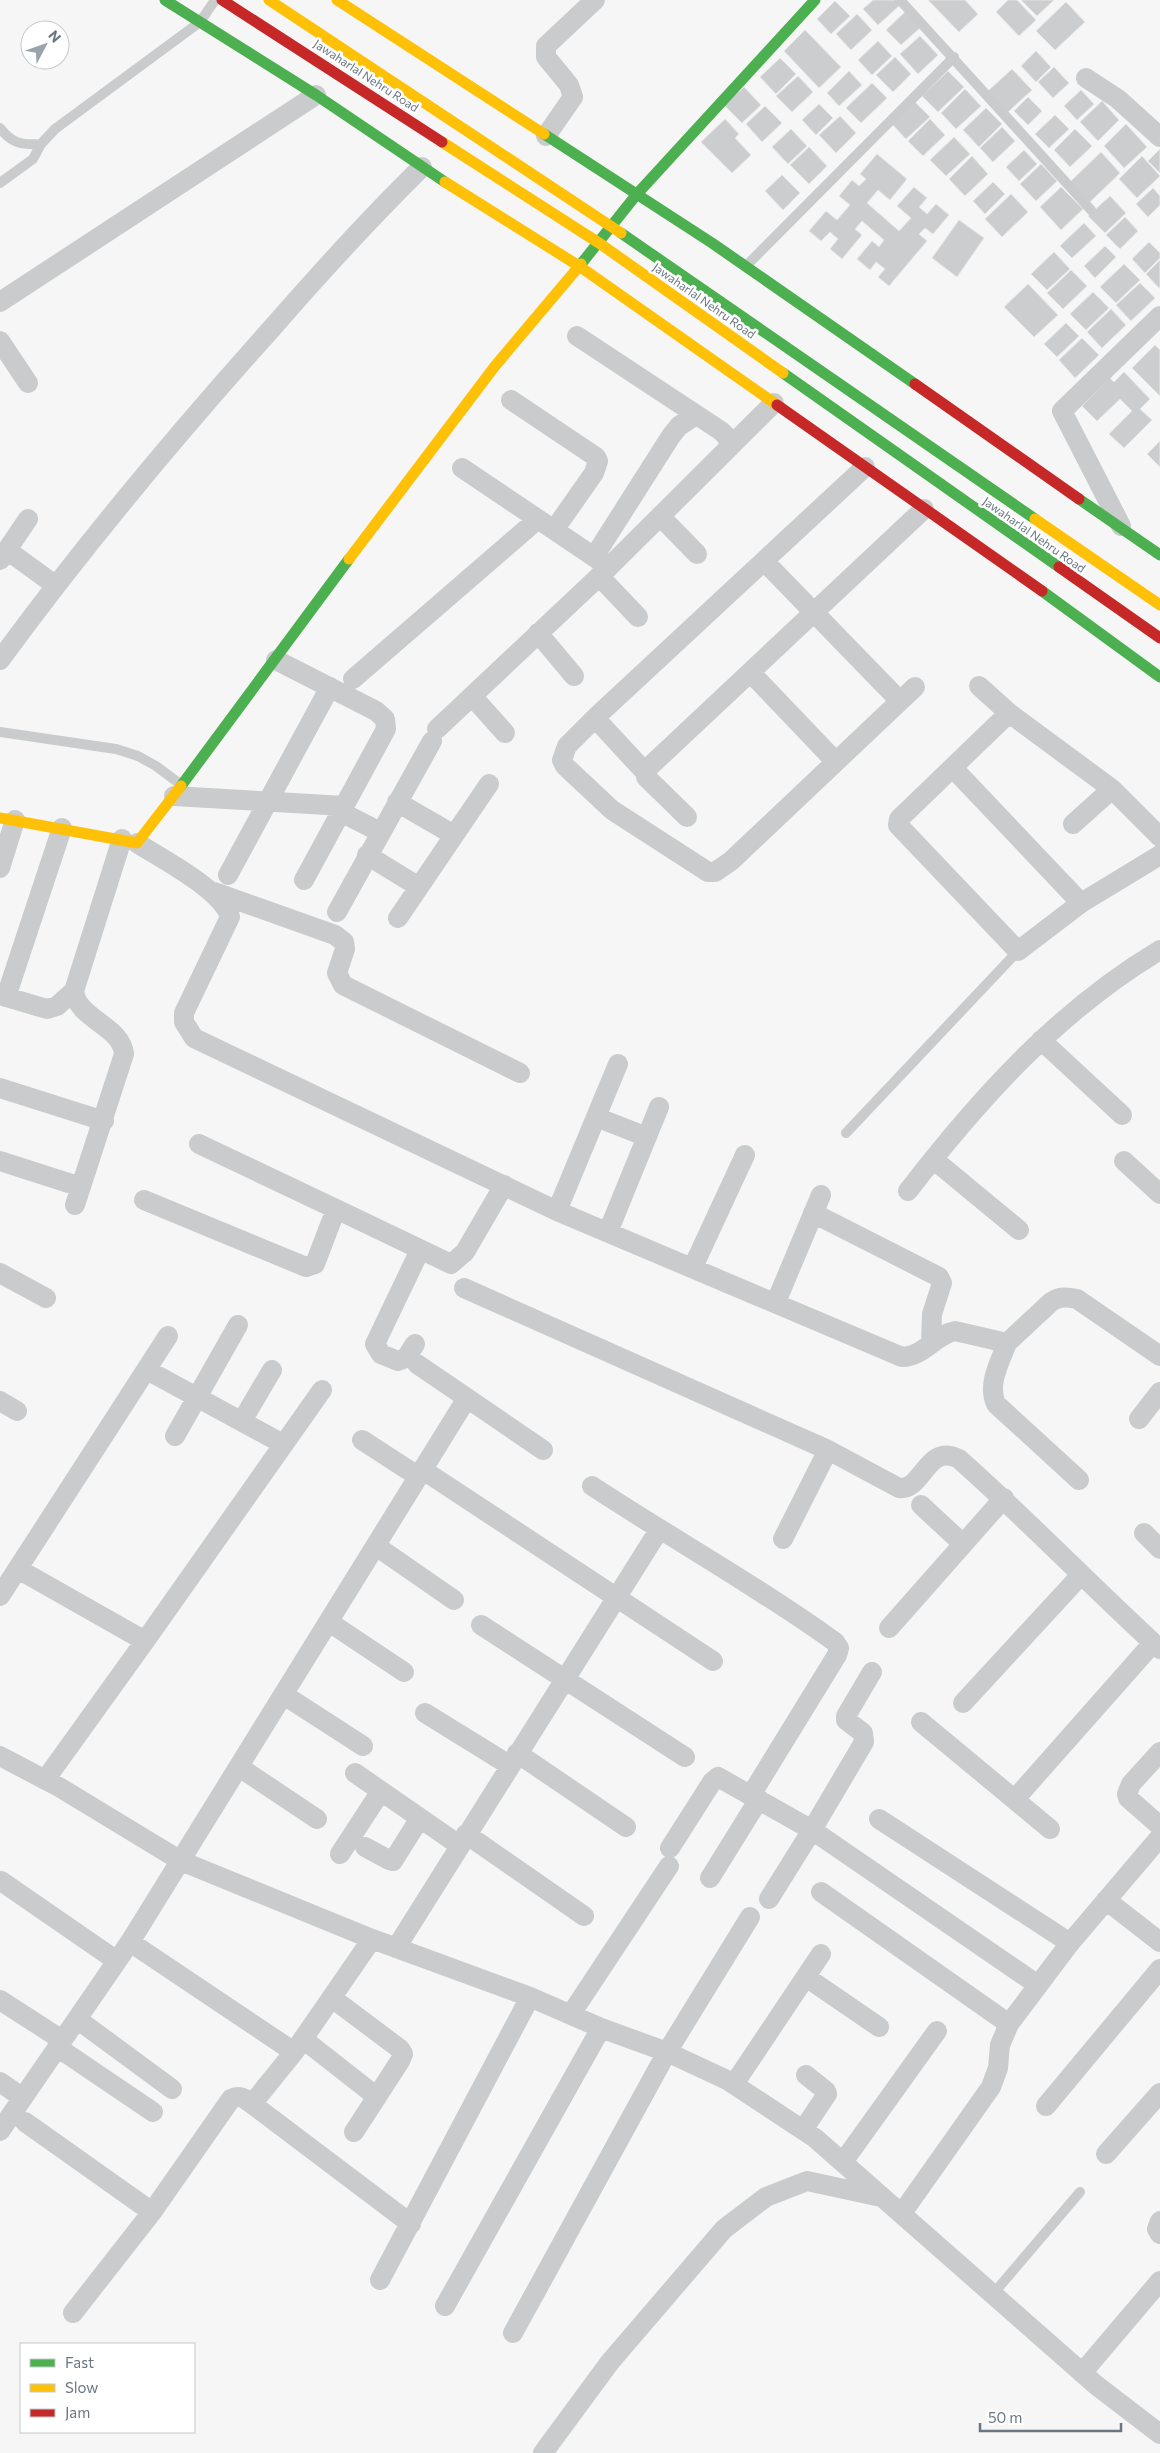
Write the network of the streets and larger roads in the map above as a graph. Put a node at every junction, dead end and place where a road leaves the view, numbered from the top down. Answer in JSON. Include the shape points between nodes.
{"nodes":[{"id":1,"x":164,"y":0,"type":"edge"},
{"id":2,"x":222,"y":0,"type":"edge"},
{"id":3,"x":269,"y":0,"type":"edge"},
{"id":4,"x":337,"y":0,"type":"edge"},
{"id":5,"x":595,"y":0,"type":"edge"},
{"id":6,"x":816,"y":0,"type":"edge"},
{"id":7,"x":1086,"y":78,"type":"dead end"},
{"id":8,"x":316,"y":95,"type":"junction"},
{"id":9,"x":546,"y":136,"type":"junction"},
{"id":10,"x":1160,"y":137,"type":"edge"},
{"id":11,"x":422,"y":167,"type":"junction"},
{"id":12,"x":637,"y":194,"type":"junction"},
{"id":13,"x":613,"y":226,"type":"junction"},
{"id":14,"x":599,"y":243,"type":"junction"},
{"id":15,"x":579,"y":266,"type":"junction"},
{"id":16,"x":0,"y":302,"type":"edge"},
{"id":17,"x":1160,"y":316,"type":"edge"},
{"id":18,"x":577,"y":336,"type":"dead end"},
{"id":19,"x":0,"y":341,"type":"edge"},
{"id":20,"x":28,"y":383,"type":"dead end"},
{"id":21,"x":512,"y":400,"type":"dead end"},
{"id":22,"x":774,"y":403,"type":"junction"},
{"id":23,"x":696,"y":416,"type":"junction"},
{"id":24,"x":730,"y":447,"type":"junction"},
{"id":25,"x":865,"y":467,"type":"junction"},
{"id":26,"x":462,"y":468,"type":"dead end"},
{"id":27,"x":924,"y":509,"type":"junction"},
{"id":28,"x":660,"y":516,"type":"junction"},
{"id":29,"x":28,"y":519,"type":"dead end"},
{"id":30,"x":546,"y":524,"type":"junction"},
{"id":31,"x":1123,"y":530,"type":"junction"},
{"id":32,"x":697,"y":554,"type":"dead end"},
{"id":33,"x":4,"y":555,"type":"edge"},
{"id":34,"x":1160,"y":555,"type":"edge"},
{"id":35,"x":764,"y":561,"type":"junction"},
{"id":36,"x":600,"y":567,"type":"junction"},
{"id":37,"x":55,"y":585,"type":"junction"},
{"id":38,"x":1160,"y":605,"type":"edge"},
{"id":39,"x":814,"y":613,"type":"junction"},
{"id":40,"x":638,"y":617,"type":"dead end"},
{"id":41,"x":538,"y":633,"type":"junction"},
{"id":42,"x":1160,"y":638,"type":"edge"},
{"id":43,"x":0,"y":660,"type":"edge"},
{"id":44,"x":276,"y":660,"type":"junction"},
{"id":45,"x":751,"y":673,"type":"junction"},
{"id":46,"x":574,"y":676,"type":"dead end"},
{"id":47,"x":1160,"y":677,"type":"edge"},
{"id":48,"x":353,"y":680,"type":"dead end"},
{"id":49,"x":979,"y":686,"type":"dead end"},
{"id":50,"x":330,"y":687,"type":"junction"},
{"id":51,"x":915,"y":687,"type":"dead end"},
{"id":52,"x":472,"y":696,"type":"junction"},
{"id":53,"x":900,"y":702,"type":"junction"},
{"id":54,"x":1009,"y":712,"type":"junction"},
{"id":55,"x":595,"y":718,"type":"junction"},
{"id":56,"x":505,"y":733,"type":"dead end"},
{"id":57,"x":835,"y":761,"type":"junction"},
{"id":58,"x":952,"y":768,"type":"junction"},
{"id":59,"x":645,"y":772,"type":"junction"},
{"id":60,"x":489,"y":784,"type":"dead end"},
{"id":61,"x":1112,"y":789,"type":"junction"},
{"id":62,"x":178,"y":791,"type":"junction"},
{"id":63,"x":268,"y":802,"type":"junction"},
{"id":64,"x":397,"y":802,"type":"junction"},
{"id":65,"x":342,"y":809,"type":"junction"},
{"id":66,"x":686,"y":817,"type":"dead end"},
{"id":67,"x":7,"y":819,"type":"edge"},
{"id":68,"x":1073,"y":824,"type":"dead end"},
{"id":69,"x":62,"y":828,"type":"junction"},
{"id":70,"x":380,"y":832,"type":"junction"},
{"id":71,"x":454,"y":835,"type":"junction"},
{"id":72,"x":1160,"y":837,"type":"edge"},
{"id":73,"x":129,"y":841,"type":"junction"},
{"id":74,"x":367,"y":855,"type":"junction"},
{"id":75,"x":1160,"y":855,"type":"edge"},
{"id":76,"x":0,"y":868,"type":"edge"},
{"id":77,"x":228,"y":875,"type":"dead end"},
{"id":78,"x":304,"y":880,"type":"dead end"},
{"id":79,"x":419,"y":887,"type":"junction"},
{"id":80,"x":212,"y":892,"type":"junction"},
{"id":81,"x":1081,"y":903,"type":"junction"},
{"id":82,"x":337,"y":912,"type":"dead end"},
{"id":83,"x":398,"y":918,"type":"dead end"},
{"id":84,"x":1160,"y":950,"type":"edge"},
{"id":85,"x":74,"y":991,"type":"junction"},
{"id":86,"x":3,"y":996,"type":"edge"},
{"id":87,"x":1042,"y":1040,"type":"junction"},
{"id":88,"x":618,"y":1064,"type":"dead end"},
{"id":89,"x":520,"y":1073,"type":"dead end"},
{"id":90,"x":0,"y":1088,"type":"edge"},
{"id":91,"x":659,"y":1107,"type":"dead end"},
{"id":92,"x":1122,"y":1115,"type":"dead end"},
{"id":93,"x":596,"y":1117,"type":"junction"},
{"id":94,"x":104,"y":1121,"type":"junction"},
{"id":95,"x":647,"y":1137,"type":"junction"},
{"id":96,"x":199,"y":1144,"type":"dead end"},
{"id":97,"x":745,"y":1155,"type":"dead end"},
{"id":98,"x":933,"y":1159,"type":"junction"},
{"id":99,"x":0,"y":1161,"type":"edge"},
{"id":100,"x":1124,"y":1161,"type":"dead end"},
{"id":101,"x":504,"y":1185,"type":"junction"},
{"id":102,"x":908,"y":1192,"type":"dead end"},
{"id":103,"x":1160,"y":1194,"type":"edge"},
{"id":104,"x":144,"y":1200,"type":"dead end"},
{"id":105,"x":336,"y":1209,"type":"junction"},
{"id":106,"x":557,"y":1211,"type":"junction"},
{"id":107,"x":1019,"y":1230,"type":"dead end"},
{"id":108,"x":608,"y":1232,"type":"junction"},
{"id":109,"x":420,"y":1250,"type":"junction"},
{"id":110,"x":693,"y":1267,"type":"junction"},
{"id":111,"x":0,"y":1273,"type":"edge"},
{"id":112,"x":464,"y":1288,"type":"dead end"},
{"id":113,"x":46,"y":1298,"type":"dead end"},
{"id":114,"x":776,"y":1302,"type":"junction"},
{"id":115,"x":238,"y":1325,"type":"dead end"},
{"id":116,"x":168,"y":1336,"type":"dead end"},
{"id":117,"x":1007,"y":1343,"type":"junction"},
{"id":118,"x":931,"y":1344,"type":"junction"},
{"id":119,"x":1160,"y":1356,"type":"edge"},
{"id":120,"x":147,"y":1370,"type":"junction"},
{"id":121,"x":272,"y":1370,"type":"dead end"},
{"id":122,"x":322,"y":1390,"type":"dead end"},
{"id":123,"x":1160,"y":1392,"type":"edge"},
{"id":124,"x":198,"y":1398,"type":"junction"},
{"id":125,"x":467,"y":1398,"type":"junction"},
{"id":126,"x":1139,"y":1420,"type":"dead end"},
{"id":127,"x":242,"y":1421,"type":"junction"},
{"id":128,"x":175,"y":1436,"type":"dead end"},
{"id":129,"x":362,"y":1440,"type":"dead end"},
{"id":130,"x":283,"y":1444,"type":"junction"},
{"id":131,"x":543,"y":1450,"type":"dead end"},
{"id":132,"x":828,"y":1450,"type":"junction"},
{"id":133,"x":421,"y":1473,"type":"junction"},
{"id":134,"x":1079,"y":1480,"type":"dead end"},
{"id":135,"x":592,"y":1486,"type":"dead end"},
{"id":136,"x":1004,"y":1498,"type":"junction"},
{"id":137,"x":921,"y":1505,"type":"dead end"},
{"id":138,"x":659,"y":1530,"type":"junction"},
{"id":139,"x":1144,"y":1533,"type":"dead end"},
{"id":140,"x":783,"y":1539,"type":"dead end"},
{"id":141,"x":963,"y":1544,"type":"junction"},
{"id":142,"x":376,"y":1546,"type":"junction"},
{"id":143,"x":1160,"y":1550,"type":"edge"},
{"id":144,"x":18,"y":1570,"type":"junction"},
{"id":145,"x":1080,"y":1575,"type":"junction"},
{"id":146,"x":0,"y":1596,"type":"edge"},
{"id":147,"x":616,"y":1597,"type":"junction"},
{"id":148,"x":454,"y":1600,"type":"dead end"},
{"id":149,"x":329,"y":1622,"type":"junction"},
{"id":150,"x":481,"y":1625,"type":"dead end"},
{"id":151,"x":889,"y":1628,"type":"dead end"},
{"id":152,"x":145,"y":1640,"type":"junction"},
{"id":153,"x":1156,"y":1646,"type":"edge"},
{"id":154,"x":713,"y":1661,"type":"dead end"},
{"id":155,"x":404,"y":1672,"type":"dead end"},
{"id":156,"x":872,"y":1672,"type":"dead end"},
{"id":157,"x":564,"y":1678,"type":"junction"},
{"id":158,"x":284,"y":1695,"type":"junction"},
{"id":159,"x":964,"y":1703,"type":"dead end"},
{"id":160,"x":425,"y":1713,"type":"dead end"},
{"id":161,"x":921,"y":1722,"type":"dead end"},
{"id":162,"x":363,"y":1746,"type":"dead end"},
{"id":163,"x":1160,"y":1752,"type":"edge"},
{"id":164,"x":0,"y":1756,"type":"edge"},
{"id":165,"x":685,"y":1757,"type":"dead end"},
{"id":166,"x":513,"y":1759,"type":"junction"},
{"id":167,"x":239,"y":1767,"type":"junction"},
{"id":168,"x":355,"y":1773,"type":"dead end"},
{"id":169,"x":45,"y":1780,"type":"junction"},
{"id":170,"x":381,"y":1791,"type":"junction"},
{"id":171,"x":755,"y":1797,"type":"junction"},
{"id":172,"x":1015,"y":1799,"type":"junction"},
{"id":173,"x":420,"y":1818,"type":"junction"},
{"id":174,"x":317,"y":1819,"type":"dead end"},
{"id":175,"x":879,"y":1819,"type":"dead end"},
{"id":176,"x":1160,"y":1826,"type":"edge"},
{"id":177,"x":626,"y":1827,"type":"dead end"},
{"id":178,"x":1050,"y":1829,"type":"dead end"},
{"id":179,"x":812,"y":1830,"type":"junction"},
{"id":180,"x":1160,"y":1837,"type":"edge"},
{"id":181,"x":463,"y":1840,"type":"junction"},
{"id":182,"x":365,"y":1846,"type":"dead end"},
{"id":183,"x":340,"y":1854,"type":"dead end"},
{"id":184,"x":181,"y":1861,"type":"junction"},
{"id":185,"x":710,"y":1878,"type":"dead end"},
{"id":186,"x":0,"y":1881,"type":"edge"},
{"id":187,"x":821,"y":1892,"type":"dead end"},
{"id":188,"x":769,"y":1899,"type":"dead end"},
{"id":189,"x":1106,"y":1900,"type":"junction"},
{"id":190,"x":584,"y":1916,"type":"dead end"},
{"id":191,"x":750,"y":1917,"type":"dead end"},
{"id":192,"x":372,"y":1939,"type":"junction"},
{"id":193,"x":130,"y":1942,"type":"junction"},
{"id":194,"x":1070,"y":1942,"type":"junction"},
{"id":195,"x":1160,"y":1942,"type":"edge"},
{"id":196,"x":396,"y":1948,"type":"junction"},
{"id":197,"x":820,"y":1954,"type":"dead end"},
{"id":198,"x":117,"y":1960,"type":"junction"},
{"id":199,"x":1160,"y":1969,"type":"edge"},
{"id":200,"x":806,"y":1977,"type":"junction"},
{"id":201,"x":1038,"y":1985,"type":"junction"},
{"id":202,"x":530,"y":1997,"type":"junction"},
{"id":203,"x":332,"y":1998,"type":"junction"},
{"id":204,"x":0,"y":2000,"type":"edge"},
{"id":205,"x":571,"y":2014,"type":"junction"},
{"id":206,"x":77,"y":2019,"type":"junction"},
{"id":207,"x":1009,"y":2024,"type":"junction"},
{"id":208,"x":879,"y":2027,"type":"dead end"},
{"id":209,"x":601,"y":2028,"type":"junction"},
{"id":210,"x":937,"y":2031,"type":"dead end"},
{"id":211,"x":60,"y":2044,"type":"junction"},
{"id":212,"x":299,"y":2045,"type":"junction"},
{"id":213,"x":668,"y":2052,"type":"junction"},
{"id":214,"x":806,"y":2075,"type":"dead end"},
{"id":215,"x":0,"y":2082,"type":"edge"},
{"id":216,"x":734,"y":2084,"type":"junction"},
{"id":217,"x":172,"y":2089,"type":"dead end"},
{"id":218,"x":1160,"y":2093,"type":"edge"},
{"id":219,"x":377,"y":2097,"type":"junction"},
{"id":220,"x":23,"y":2098,"type":"junction"},
{"id":221,"x":252,"y":2104,"type":"junction"},
{"id":222,"x":1046,"y":2106,"type":"dead end"},
{"id":223,"x":153,"y":2112,"type":"dead end"},
{"id":224,"x":25,"y":2122,"type":"dead end"},
{"id":225,"x":803,"y":2130,"type":"junction"},
{"id":226,"x":0,"y":2131,"type":"edge"},
{"id":227,"x":354,"y":2132,"type":"dead end"},
{"id":228,"x":1106,"y":2154,"type":"dead end"},
{"id":229,"x":843,"y":2162,"type":"junction"},
{"id":230,"x":884,"y":2198,"type":"junction"},
{"id":231,"x":152,"y":2212,"type":"junction"},
{"id":232,"x":902,"y":2214,"type":"junction"},
{"id":233,"x":1160,"y":2221,"type":"edge"},
{"id":234,"x":411,"y":2224,"type":"junction"},
{"id":235,"x":1160,"y":2234,"type":"edge"},
{"id":236,"x":380,"y":2280,"type":"dead end"},
{"id":237,"x":1160,"y":2281,"type":"edge"},
{"id":238,"x":445,"y":2306,"type":"dead end"},
{"id":239,"x":73,"y":2313,"type":"dead end"},
{"id":240,"x":513,"y":2333,"type":"dead end"},
{"id":241,"x":1082,"y":2373,"type":"junction"},
{"id":242,"x":1160,"y":2434,"type":"edge"},
{"id":243,"x":543,"y":2453,"type":"edge"}],
"edges":[{"from":1,"to":8,"type":"street"},
{"from":2,"to":14,"type":"street","name":"Jawaharlal Nehru Road"},
{"from":3,"to":13,"type":"street","name":"Jawaharlal Nehru Road"},
{"from":4,"to":9,"type":"street"},
{"from":5,"to":9,"type":"street","via":[[546,46],[546,57],[570,84],[573,97]]},
{"from":6,"to":12,"type":"street"},
{"from":7,"to":10,"type":"street","via":[[1118,99]]},
{"from":8,"to":11,"type":"street"},
{"from":8,"to":16,"type":"street"},
{"from":9,"to":12,"type":"street"},
{"from":11,"to":15,"type":"street"},
{"from":11,"to":37,"type":"street","via":[[368,220],[222,383]]},
{"from":12,"to":13,"type":"street"},
{"from":12,"to":31,"type":"street","via":[[746,266]]},
{"from":13,"to":14,"type":"street"},
{"from":13,"to":38,"type":"street","name":"Jawaharlal Nehru Road"},
{"from":14,"to":15,"type":"street"},
{"from":14,"to":42,"type":"street","name":"Jawaharlal Nehru Road"},
{"from":15,"to":22,"type":"street"},
{"from":15,"to":44,"type":"street","via":[[476,389]]},
{"from":17,"to":31,"type":"street","via":[[1062,411]]},
{"from":18,"to":23,"type":"street"},
{"from":19,"to":20,"type":"street"},
{"from":21,"to":30,"type":"street","via":[[598,461],[594,473]]},
{"from":22,"to":24,"type":"street"},
{"from":22,"to":25,"type":"street"},
{"from":23,"to":24,"type":"street","via":[[721,431]]},
{"from":23,"to":36,"type":"street","via":[[679,426],[671,436]]},
{"from":24,"to":28,"type":"street"},
{"from":25,"to":27,"type":"street"},
{"from":25,"to":35,"type":"street"},
{"from":26,"to":30,"type":"street"},
{"from":27,"to":39,"type":"street"},
{"from":27,"to":47,"type":"street"},
{"from":28,"to":32,"type":"street"},
{"from":28,"to":36,"type":"street"},
{"from":29,"to":33,"type":"street"},
{"from":30,"to":36,"type":"street"},
{"from":30,"to":48,"type":"street"},
{"from":31,"to":34,"type":"street"},
{"from":33,"to":37,"type":"street"},
{"from":35,"to":39,"type":"street"},
{"from":35,"to":55,"type":"street"},
{"from":36,"to":40,"type":"street"},
{"from":36,"to":41,"type":"street"},
{"from":37,"to":43,"type":"street"},
{"from":39,"to":45,"type":"street"},
{"from":39,"to":53,"type":"street"},
{"from":41,"to":46,"type":"street"},
{"from":41,"to":52,"type":"street"},
{"from":44,"to":50,"type":"street"},
{"from":44,"to":62,"type":"street"},
{"from":45,"to":57,"type":"street"},
{"from":45,"to":59,"type":"street"},
{"from":49,"to":54,"type":"street"},
{"from":50,"to":63,"type":"street"},
{"from":50,"to":65,"type":"street","via":[[376,711],[385,719],[386,728]]},
{"from":51,"to":53,"type":"street"},
{"from":52,"to":56,"type":"street"},
{"from":52,"to":64,"type":"street","via":[[434,735]]},
{"from":53,"to":57,"type":"street"},
{"from":54,"to":58,"type":"street"},
{"from":54,"to":61,"type":"street"},
{"from":55,"to":57,"type":"street","via":[[567,746],[562,760],[565,766],[612,810],[708,872],[714,872],[731,861]]},
{"from":55,"to":59,"type":"street"},
{"from":58,"to":81,"type":"street"},
{"from":58,"to":81,"type":"street","via":[[899,818],[898,825],[1018,951]]},
{"from":59,"to":66,"type":"street","via":[[646,777]]},
{"from":60,"to":71,"type":"street"},
{"from":61,"to":68,"type":"street"},
{"from":61,"to":72,"type":"street"},
{"from":62,"to":63,"type":"street"},
{"from":62,"to":73,"type":"street"},
{"from":63,"to":65,"type":"street"},
{"from":63,"to":77,"type":"street"},
{"from":64,"to":70,"type":"street"},
{"from":64,"to":71,"type":"street"},
{"from":65,"to":70,"type":"street"},
{"from":65,"to":78,"type":"street"},
{"from":67,"to":69,"type":"street"},
{"from":67,"to":76,"type":"street"},
{"from":69,"to":73,"type":"street"},
{"from":69,"to":86,"type":"street"},
{"from":70,"to":74,"type":"street"},
{"from":71,"to":79,"type":"street"},
{"from":73,"to":80,"type":"street"},
{"from":73,"to":85,"type":"street"},
{"from":74,"to":79,"type":"street"},
{"from":74,"to":82,"type":"street"},
{"from":75,"to":81,"type":"street"},
{"from":79,"to":83,"type":"street"},
{"from":80,"to":89,"type":"street","via":[[335,934],[344,942],[337,974],[343,985]]},
{"from":80,"to":101,"type":"street","via":[[227,907],[230,917],[184,1013],[184,1022],[194,1038]]},
{"from":84,"to":87,"type":"street","via":[[1068,1016]]},
{"from":85,"to":86,"type":"street","via":[[57,1006],[47,1009]]},
{"from":85,"to":94,"type":"street","via":[[79,1005],[123,1047],[124,1054]]},
{"from":87,"to":92,"type":"street"},
{"from":87,"to":98,"type":"street","via":[[989,1094]]},
{"from":88,"to":93,"type":"street"},
{"from":90,"to":94,"type":"street"},
{"from":91,"to":95,"type":"street"},
{"from":93,"to":95,"type":"street"},
{"from":93,"to":106,"type":"street"},
{"from":94,"to":99,"type":"street","via":[[78,1196]]},
{"from":95,"to":108,"type":"street"},
{"from":96,"to":105,"type":"street"},
{"from":97,"to":110,"type":"street"},
{"from":98,"to":102,"type":"street"},
{"from":98,"to":107,"type":"street"},
{"from":100,"to":103,"type":"street"},
{"from":101,"to":106,"type":"street"},
{"from":101,"to":109,"type":"street","via":[[458,1260],[451,1264]]},
{"from":104,"to":105,"type":"street","via":[[306,1267],[315,1264]]},
{"from":105,"to":109,"type":"street"},
{"from":106,"to":108,"type":"street"},
{"from":108,"to":110,"type":"street"},
{"from":109,"to":125,"type":"street","via":[[375,1344],[381,1354],[398,1361],[416,1354]]},
{"from":110,"to":114,"type":"street"},
{"from":111,"to":113,"type":"street"},
{"from":112,"to":132,"type":"street"},
{"from":114,"to":118,"type":"street","via":[[902,1357],[912,1357]]},
{"from":114,"to":118,"type":"street","via":[[817,1204],[939,1277],[942,1283],[932,1314]]},
{"from":115,"to":124,"type":"street"},
{"from":116,"to":120,"type":"street"},
{"from":117,"to":118,"type":"street","via":[[955,1331]]},
{"from":117,"to":119,"type":"street","via":[[1051,1302],[1067,1297],[1077,1299]]},
{"from":117,"to":134,"type":"street","via":[[991,1394],[996,1404]]},
{"from":120,"to":124,"type":"street"},
{"from":120,"to":144,"type":"street"},
{"from":121,"to":127,"type":"street"},
{"from":122,"to":130,"type":"street"},
{"from":123,"to":126,"type":"street"},
{"from":124,"to":127,"type":"street"},
{"from":124,"to":128,"type":"street"},
{"from":125,"to":131,"type":"street"},
{"from":125,"to":133,"type":"street"},
{"from":127,"to":130,"type":"street"},
{"from":129,"to":133,"type":"street"},
{"from":130,"to":152,"type":"street"},
{"from":132,"to":136,"type":"street","via":[[904,1488],[938,1458],[951,1455]]},
{"from":132,"to":140,"type":"street"},
{"from":133,"to":142,"type":"street"},
{"from":133,"to":147,"type":"street"},
{"from":135,"to":138,"type":"street"},
{"from":136,"to":141,"type":"street"},
{"from":136,"to":145,"type":"street"},
{"from":137,"to":141,"type":"street"},
{"from":138,"to":147,"type":"street"},
{"from":138,"to":171,"type":"street","via":[[790,1609],[839,1648]]},
{"from":139,"to":143,"type":"street"},
{"from":141,"to":151,"type":"street"},
{"from":142,"to":148,"type":"street"},
{"from":142,"to":149,"type":"street"},
{"from":144,"to":146,"type":"street"},
{"from":144,"to":152,"type":"street"},
{"from":145,"to":153,"type":"street"},
{"from":145,"to":159,"type":"street"},
{"from":147,"to":154,"type":"street"},
{"from":147,"to":157,"type":"street"},
{"from":149,"to":155,"type":"street"},
{"from":149,"to":158,"type":"street"},
{"from":150,"to":157,"type":"street"},
{"from":152,"to":169,"type":"street"},
{"from":153,"to":172,"type":"street"},
{"from":156,"to":179,"type":"street","via":[[846,1716],[846,1720],[863,1733],[864,1742]]},
{"from":157,"to":165,"type":"street"},
{"from":157,"to":166,"type":"street"},
{"from":158,"to":162,"type":"street"},
{"from":158,"to":167,"type":"street"},
{"from":160,"to":166,"type":"street"},
{"from":161,"to":172,"type":"street"},
{"from":163,"to":176,"type":"street","via":[[1131,1784],[1127,1794]]},
{"from":164,"to":169,"type":"street"},
{"from":166,"to":177,"type":"street"},
{"from":166,"to":181,"type":"street"},
{"from":167,"to":174,"type":"street"},
{"from":167,"to":184,"type":"street"},
{"from":168,"to":170,"type":"street"},
{"from":169,"to":184,"type":"street"},
{"from":170,"to":173,"type":"street"},
{"from":170,"to":183,"type":"street"},
{"from":171,"to":179,"type":"street"},
{"from":171,"to":185,"type":"street"},
{"from":171,"to":205,"type":"street","via":[[715,1778]]},
{"from":172,"to":178,"type":"street"},
{"from":173,"to":181,"type":"street"},
{"from":173,"to":182,"type":"street","via":[[393,1861]]},
{"from":175,"to":194,"type":"street"},
{"from":179,"to":188,"type":"street"},
{"from":179,"to":201,"type":"street"},
{"from":180,"to":189,"type":"street"},
{"from":181,"to":190,"type":"street"},
{"from":181,"to":196,"type":"street"},
{"from":184,"to":192,"type":"street"},
{"from":184,"to":193,"type":"street"},
{"from":186,"to":198,"type":"street"},
{"from":187,"to":207,"type":"street"},
{"from":189,"to":194,"type":"street"},
{"from":189,"to":195,"type":"street"},
{"from":191,"to":213,"type":"street"},
{"from":192,"to":196,"type":"street"},
{"from":192,"to":203,"type":"street"},
{"from":193,"to":198,"type":"street"},
{"from":193,"to":212,"type":"street"},
{"from":194,"to":201,"type":"street"},
{"from":196,"to":202,"type":"street"},
{"from":197,"to":200,"type":"street"},
{"from":198,"to":206,"type":"street"},
{"from":199,"to":222,"type":"street"},
{"from":200,"to":208,"type":"street"},
{"from":200,"to":216,"type":"street"},
{"from":201,"to":207,"type":"street"},
{"from":202,"to":205,"type":"street"},
{"from":202,"to":234,"type":"street"},
{"from":203,"to":212,"type":"street"},
{"from":203,"to":219,"type":"street","via":[[402,2051],[403,2057]]},
{"from":204,"to":211,"type":"street"},
{"from":205,"to":209,"type":"street"},
{"from":206,"to":211,"type":"street"},
{"from":206,"to":217,"type":"street"},
{"from":207,"to":232,"type":"street","via":[[1000,2045],[998,2068],[991,2087]]},
{"from":209,"to":213,"type":"street"},
{"from":209,"to":238,"type":"street"},
{"from":210,"to":229,"type":"street"},
{"from":211,"to":220,"type":"street"},
{"from":211,"to":223,"type":"street"},
{"from":212,"to":219,"type":"street"},
{"from":212,"to":221,"type":"street"},
{"from":213,"to":216,"type":"street"},
{"from":213,"to":240,"type":"street"},
{"from":214,"to":225,"type":"street","via":[[827,2094]]},
{"from":215,"to":220,"type":"street"},
{"from":216,"to":225,"type":"street"},
{"from":218,"to":228,"type":"street"},
{"from":219,"to":227,"type":"street"},
{"from":220,"to":226,"type":"street"},
{"from":221,"to":231,"type":"street","via":[[241,2097],[232,2099]]},
{"from":221,"to":234,"type":"street"},
{"from":224,"to":231,"type":"street"},
{"from":225,"to":229,"type":"street"},
{"from":229,"to":230,"type":"street"},
{"from":230,"to":232,"type":"street"},
{"from":230,"to":243,"type":"street","via":[[807,2181],[766,2197],[724,2229],[610,2362]]},
{"from":231,"to":239,"type":"street"},
{"from":232,"to":241,"type":"street"},
{"from":233,"to":235,"type":"street","via":[[1156,2229]]},
{"from":234,"to":236,"type":"street"},
{"from":237,"to":241,"type":"street"},
{"from":241,"to":242,"type":"street"}]}
